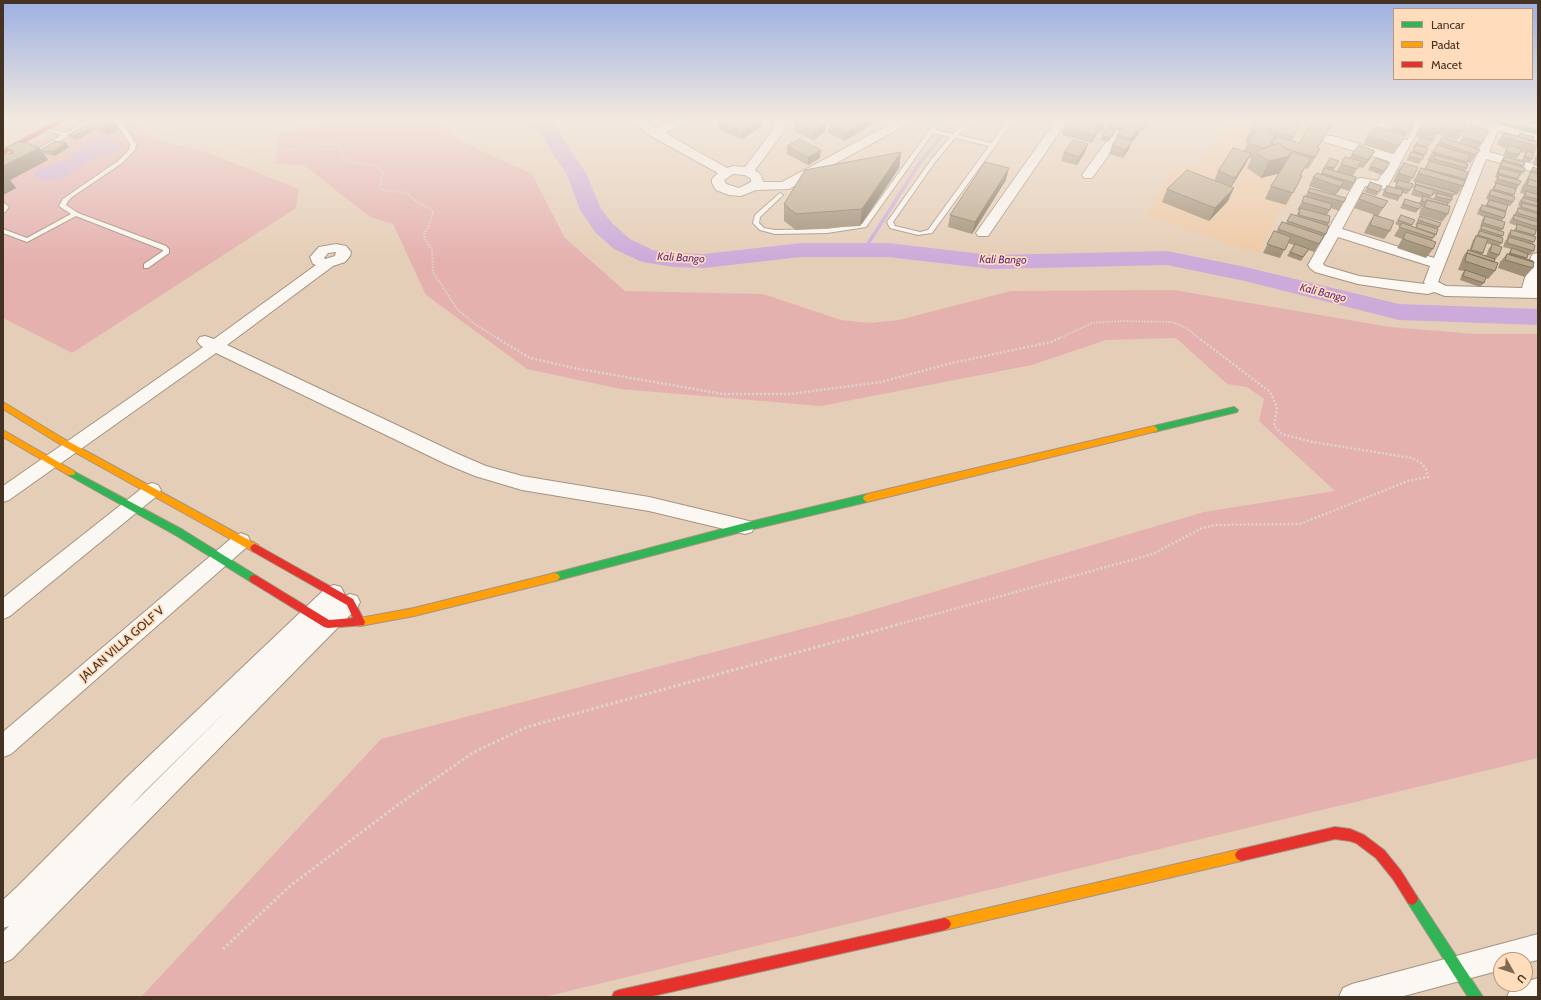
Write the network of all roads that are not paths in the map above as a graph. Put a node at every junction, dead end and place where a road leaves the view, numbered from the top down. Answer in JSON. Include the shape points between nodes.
{"nodes":[{"id":1,"x":113,"y":167,"type":"edge"},
{"id":2,"x":716,"y":167,"type":"edge"},
{"id":3,"x":752,"y":167,"type":"edge"},
{"id":4,"x":820,"y":167,"type":"edge"},
{"id":5,"x":906,"y":167,"type":"edge"},
{"id":6,"x":929,"y":167,"type":"edge"},
{"id":7,"x":977,"y":167,"type":"edge"},
{"id":8,"x":1029,"y":167,"type":"edge"},
{"id":9,"x":1094,"y":167,"type":"edge"},
{"id":10,"x":1392,"y":167,"type":"edge"},
{"id":11,"x":1478,"y":167,"type":"edge"},
{"id":12,"x":726,"y":172,"type":"junction"},
{"id":13,"x":748,"y":172,"type":"junction"},
{"id":14,"x":1088,"y":175,"type":"dead end"},
{"id":15,"x":754,"y":186,"type":"junction"},
{"id":16,"x":780,"y":195,"type":"dead end"},
{"id":17,"x":3,"y":204,"type":"edge"},
{"id":18,"x":3,"y":211,"type":"edge"},
{"id":19,"x":76,"y":214,"type":"junction"},
{"id":20,"x":3,"y":231,"type":"edge"},
{"id":21,"x":1334,"y":231,"type":"junction"},
{"id":22,"x":983,"y":233,"type":"dead end"},
{"id":23,"x":1538,"y":257,"type":"edge"},
{"id":24,"x":323,"y":262,"type":"dead end"},
{"id":25,"x":1438,"y":264,"type":"junction"},
{"id":26,"x":146,"y":266,"type":"dead end"},
{"id":27,"x":1433,"y":285,"type":"junction"},
{"id":28,"x":1533,"y":293,"type":"edge"},
{"id":29,"x":210,"y":343,"type":"junction"},
{"id":30,"x":3,"y":405,"type":"edge"},
{"id":31,"x":1234,"y":410,"type":"dead end"},
{"id":32,"x":3,"y":433,"type":"edge"},
{"id":33,"x":66,"y":444,"type":"junction"},
{"id":34,"x":45,"y":458,"type":"junction"},
{"id":35,"x":3,"y":482,"type":"edge"},
{"id":36,"x":152,"y":490,"type":"junction"},
{"id":37,"x":3,"y":495,"type":"edge"},
{"id":38,"x":132,"y":506,"type":"junction"},
{"id":39,"x":745,"y":527,"type":"junction"},
{"id":40,"x":241,"y":541,"type":"junction"},
{"id":41,"x":222,"y":558,"type":"junction"},
{"id":42,"x":348,"y":606,"type":"junction"},
{"id":43,"x":3,"y":610,"type":"edge"},
{"id":44,"x":320,"y":619,"type":"junction"},
{"id":45,"x":3,"y":746,"type":"edge"},
{"id":46,"x":3,"y":916,"type":"edge"},
{"id":47,"x":1538,"y":947,"type":"edge"},
{"id":48,"x":3,"y":950,"type":"edge"},
{"id":49,"x":1458,"y":968,"type":"junction"},
{"id":50,"x":1538,"y":991,"type":"edge"},
{"id":51,"x":619,"y":997,"type":"edge"},
{"id":52,"x":1352,"y":997,"type":"edge"},
{"id":53,"x":1476,"y":997,"type":"edge"},
{"id":54,"x":1520,"y":997,"type":"edge"}],
"edges":[{"from":1,"to":19,"type":"lane","via":[[65,200],[62,206]]},
{"from":2,"to":12,"type":"street"},
{"from":3,"to":13,"type":"street"},
{"from":4,"to":15,"type":"street","via":[[784,186]]},
{"from":5,"to":16,"type":"lane","via":[[864,226],[827,231],[775,232],[762,229],[756,223],[757,216]]},
{"from":6,"to":7,"type":"lane","via":[[890,222],[892,227],[920,234],[930,232]]},
{"from":8,"to":22,"type":"street"},
{"from":9,"to":14,"type":"street"},
{"from":10,"to":21,"type":"street","via":[[1382,185],[1361,182]]},
{"from":11,"to":25,"type":"street"},
{"from":12,"to":13,"type":"street"},
{"from":12,"to":15,"type":"street","via":[[718,179],[718,183],[726,190],[742,192]]},
{"from":13,"to":15,"type":"street","via":[[757,178]]},
{"from":17,"to":18,"type":"lane","via":[[6,207]]},
{"from":19,"to":20,"type":"lane","via":[[27,240]]},
{"from":19,"to":26,"type":"lane","via":[[166,249],[167,252]]},
{"from":21,"to":25,"type":"street"},
{"from":21,"to":27,"type":"street","via":[[1315,263],[1318,268],[1376,283],[1428,289]]},
{"from":23,"to":28,"type":"street"},
{"from":24,"to":29,"type":"street"},
{"from":25,"to":27,"type":"street"},
{"from":27,"to":28,"type":"street","via":[[1454,292]]},
{"from":29,"to":33,"type":"street"},
{"from":29,"to":39,"type":"street","via":[[481,471],[522,483],[649,504]]},
{"from":30,"to":33,"type":"street"},
{"from":31,"to":39,"type":"street"},
{"from":32,"to":34,"type":"street"},
{"from":33,"to":34,"type":"street"},
{"from":33,"to":36,"type":"street"},
{"from":34,"to":35,"type":"street"},
{"from":34,"to":37,"type":"street"},
{"from":34,"to":38,"type":"street"},
{"from":36,"to":38,"type":"street"},
{"from":36,"to":40,"type":"street"},
{"from":38,"to":41,"type":"street"},
{"from":38,"to":43,"type":"street"},
{"from":39,"to":42,"type":"street","via":[[612,563],[375,620]]},
{"from":40,"to":41,"type":"street","name":"JALAN VILLA GOLF V"},
{"from":40,"to":42,"type":"street"},
{"from":41,"to":44,"type":"street"},
{"from":41,"to":45,"type":"street","name":"JALAN VILLA GOLF V"},
{"from":42,"to":44,"type":"street"},
{"from":44,"to":46,"type":"street","via":[[136,785]]},
{"from":44,"to":48,"type":"street"},
{"from":47,"to":49,"type":"street"},
{"from":49,"to":51,"type":"street","via":[[1398,875],[1380,854],[1360,839],[1335,833]]},
{"from":49,"to":52,"type":"street"},
{"from":49,"to":53,"type":"street"},
{"from":50,"to":54,"type":"street"}]}
